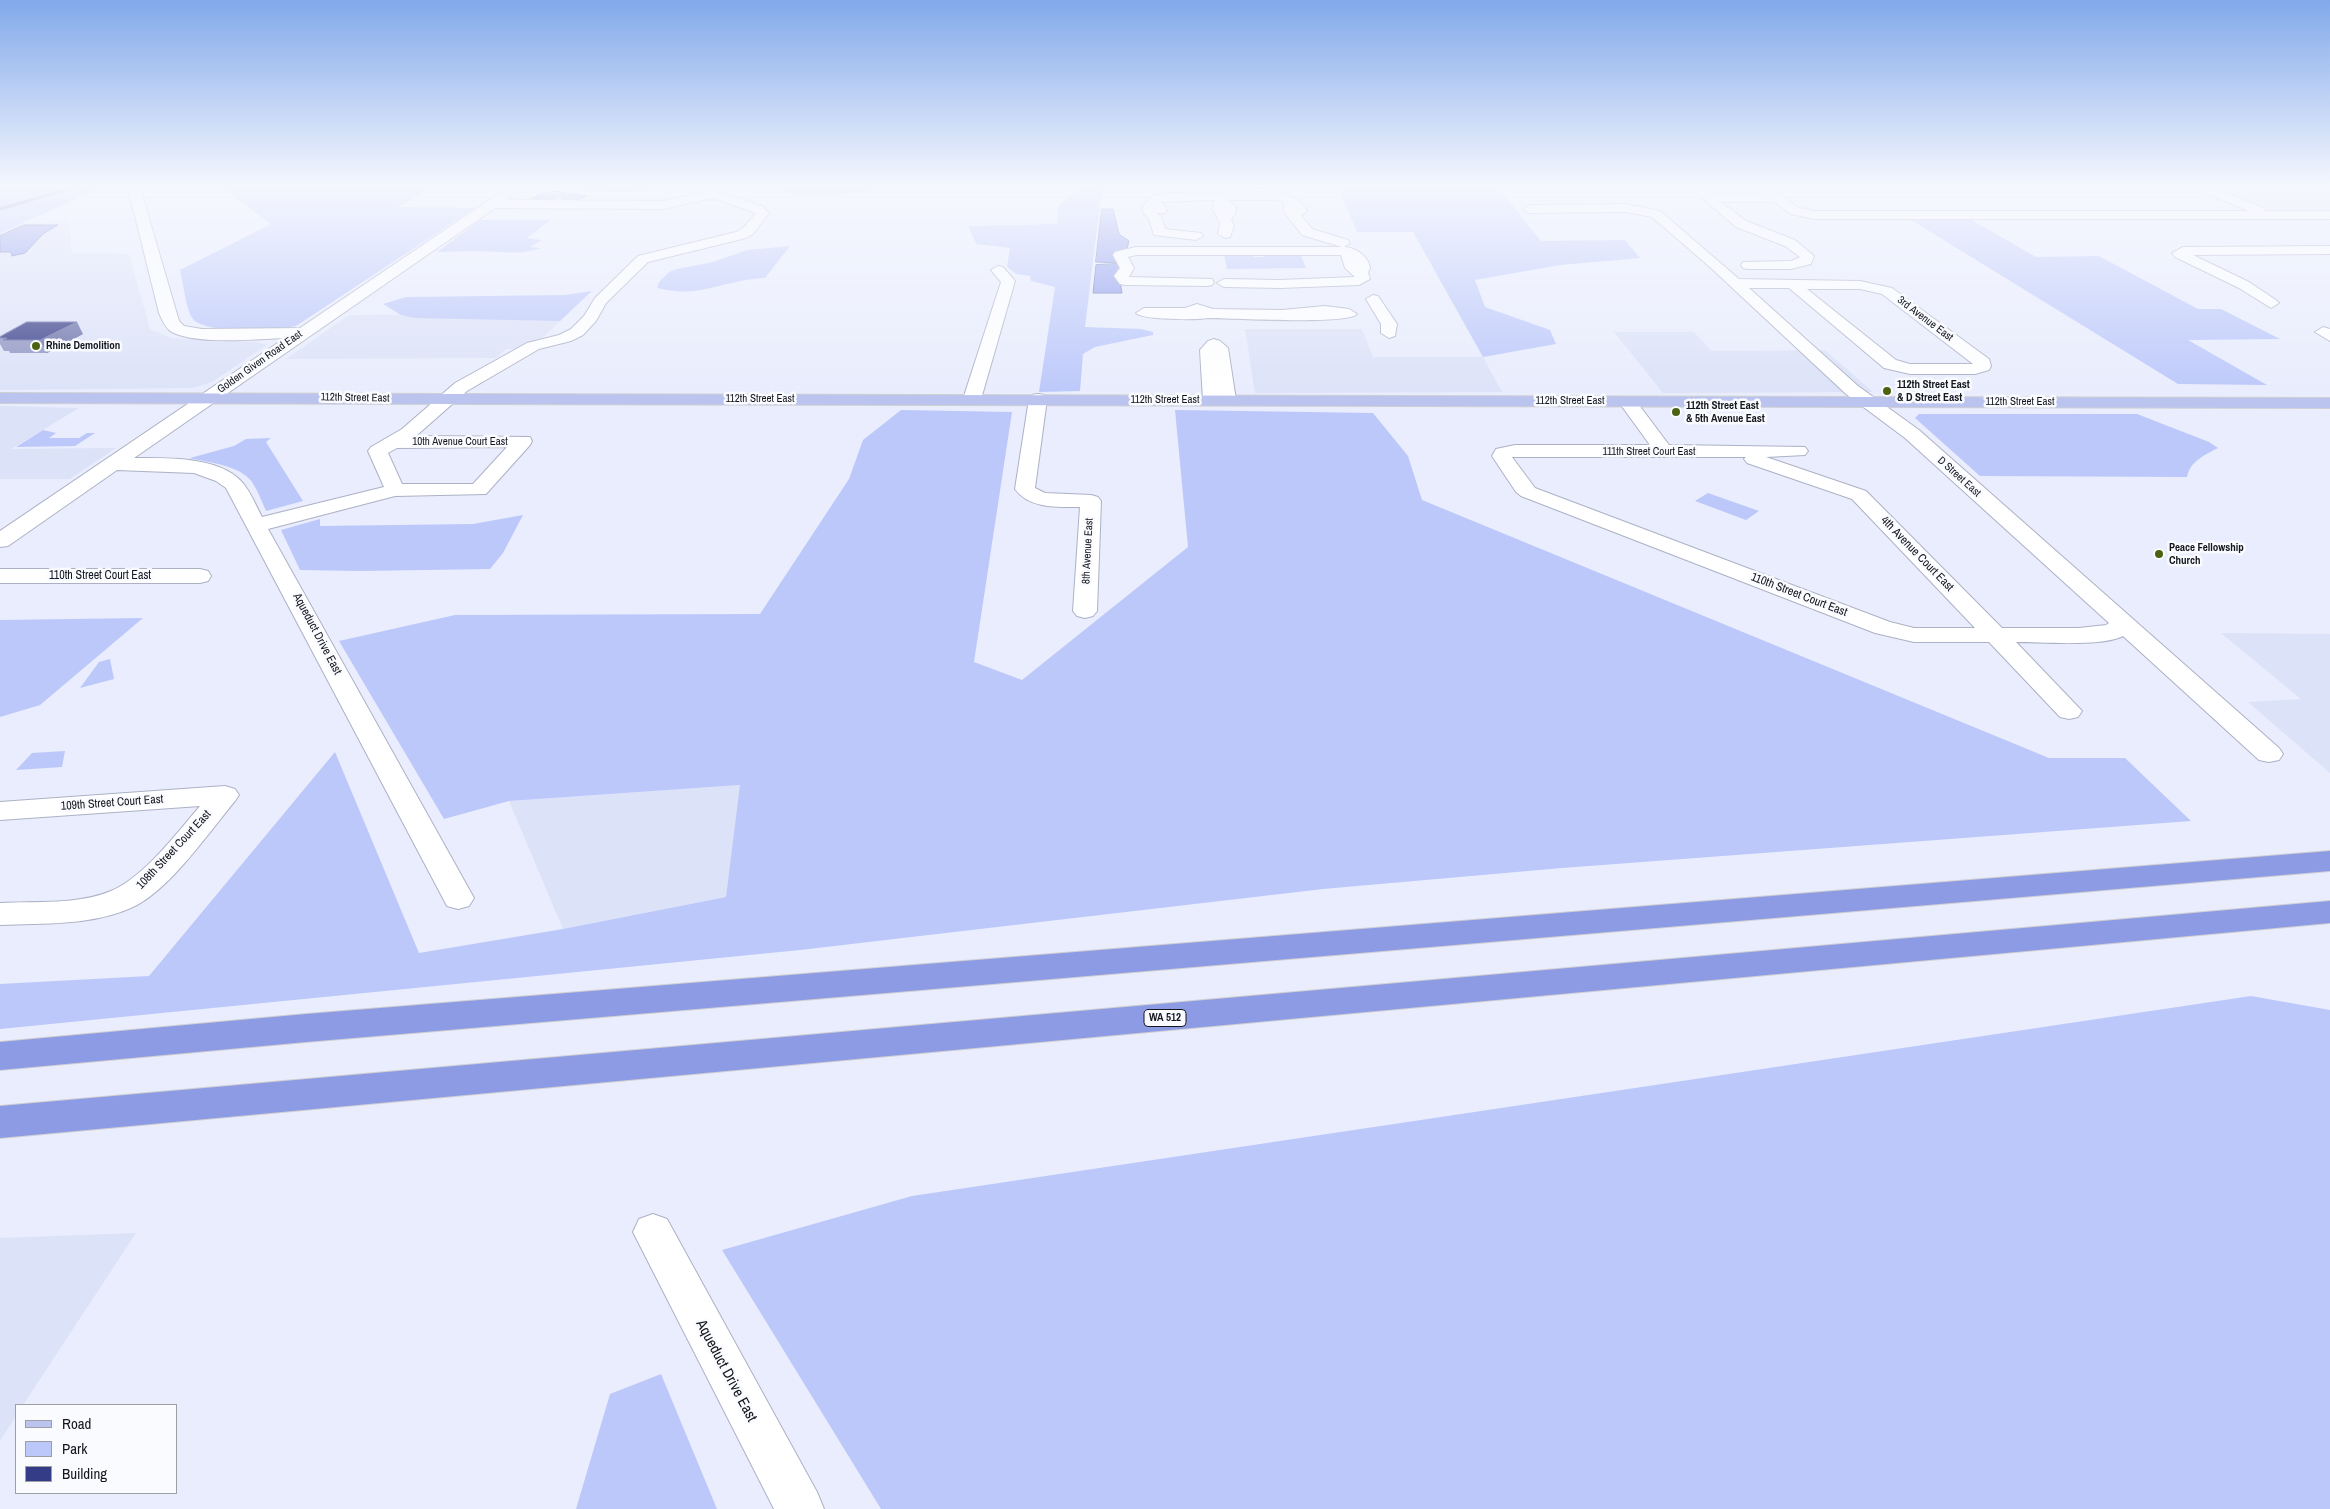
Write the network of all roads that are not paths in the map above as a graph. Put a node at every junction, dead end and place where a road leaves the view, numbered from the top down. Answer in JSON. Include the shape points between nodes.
{"nodes":[{"id":1,"x":152,"y":254,"type":"edge"},
{"id":2,"x":418,"y":254,"type":"edge"},
{"id":3,"x":665,"y":254,"type":"edge"},
{"id":4,"x":1121,"y":254,"type":"edge"},
{"id":5,"x":1159,"y":254,"type":"edge"},
{"id":6,"x":1209,"y":254,"type":"edge"},
{"id":7,"x":1220,"y":254,"type":"edge"},
{"id":8,"x":1304,"y":254,"type":"edge"},
{"id":9,"x":1352,"y":254,"type":"edge"},
{"id":10,"x":1704,"y":254,"type":"edge"},
{"id":11,"x":1805,"y":254,"type":"edge"},
{"id":12,"x":2182,"y":254,"type":"edge"},
{"id":13,"x":1219,"y":259,"type":"junction"},
{"id":14,"x":1716,"y":265,"type":"junction"},
{"id":15,"x":998,"y":270,"type":"dead end"},
{"id":16,"x":1735,"y":283,"type":"junction"},
{"id":17,"x":1794,"y":285,"type":"junction"},
{"id":18,"x":1373,"y":299,"type":"dead end"},
{"id":19,"x":2271,"y":303,"type":"dead end"},
{"id":20,"x":1144,"y":313,"type":"dead end"},
{"id":21,"x":1198,"y":313,"type":"junction"},
{"id":22,"x":1380,"y":314,"type":"junction"},
{"id":23,"x":303,"y":333,"type":"junction"},
{"id":24,"x":1389,"y":333,"type":"dead end"},
{"id":25,"x":1796,"y":340,"type":"junction"},
{"id":26,"x":1817,"y":340,"type":"dead end"},
{"id":27,"x":1834,"y":340,"type":"dead end"},
{"id":28,"x":1859,"y":340,"type":"junction"},
{"id":29,"x":210,"y":397,"type":"junction"},
{"id":30,"x":0,"y":398,"type":"edge"},
{"id":31,"x":446,"y":399,"type":"junction"},
{"id":32,"x":972,"y":399,"type":"junction"},
{"id":33,"x":1038,"y":399,"type":"junction"},
{"id":34,"x":1220,"y":400,"type":"junction"},
{"id":35,"x":1627,"y":402,"type":"junction"},
{"id":36,"x":1868,"y":402,"type":"junction"},
{"id":37,"x":2330,"y":403,"type":"edge"},
{"id":38,"x":396,"y":442,"type":"junction"},
{"id":39,"x":1798,"y":451,"type":"dead end"},
{"id":40,"x":1664,"y":452,"type":"junction"},
{"id":41,"x":1731,"y":452,"type":"junction"},
{"id":42,"x":1502,"y":456,"type":"joint"},
{"id":43,"x":111,"y":464,"type":"junction"},
{"id":44,"x":395,"y":490,"type":"junction"},
{"id":45,"x":267,"y":522,"type":"junction"},
{"id":46,"x":0,"y":541,"type":"edge"},
{"id":47,"x":0,"y":576,"type":"edge"},
{"id":48,"x":200,"y":576,"type":"dead end"},
{"id":49,"x":1085,"y":611,"type":"dead end"},
{"id":50,"x":2123,"y":624,"type":"junction"},
{"id":51,"x":1996,"y":635,"type":"junction"},
{"id":52,"x":2069,"y":710,"type":"dead end"},
{"id":53,"x":2269,"y":754,"type":"dead end"},
{"id":54,"x":225,"y":795,"type":"joint"},
{"id":55,"x":0,"y":811,"type":"edge"},
{"id":56,"x":2330,"y":861,"type":"edge"},
{"id":57,"x":458,"y":898,"type":"dead end"},
{"id":58,"x":2330,"y":912,"type":"edge"},
{"id":59,"x":0,"y":914,"type":"edge"},
{"id":60,"x":0,"y":1056,"type":"edge"},
{"id":61,"x":0,"y":1122,"type":"edge"},
{"id":62,"x":653,"y":1232,"type":"dead end"},
{"id":63,"x":800,"y":1509,"type":"edge"}],
"edges":[{"from":1,"to":23,"type":"street","via":[[172,324],[185,331]]},
{"from":2,"to":23,"type":"street","name":"Golden Given Road East"},
{"from":3,"to":31,"type":"street","name":"10th Avenue Court East","via":[[643,260],[600,301],[591,318],[572,335],[533,346]]},
{"from":4,"to":13,"type":"street","via":[[1127,268],[1121,278],[1128,282]]},
{"from":5,"to":13,"type":"street"},
{"from":6,"to":13,"type":"street"},
{"from":7,"to":13,"type":"street"},
{"from":8,"to":13,"type":"street"},
{"from":9,"to":13,"type":"street","via":[[1363,263],[1357,277]]},
{"from":10,"to":14,"type":"street","name":"D Street East"},
{"from":11,"to":14,"type":"street","via":[[1806,261],[1796,264]]},
{"from":12,"to":19,"type":"street"},
{"from":13,"to":21,"type":"street","via":[[1199,299]]},
{"from":14,"to":16,"type":"street","name":"D Street East"},
{"from":15,"to":32,"type":"street","via":[[1008,280]]},
{"from":16,"to":17,"type":"street","name":"3rd Avenue East"},
{"from":16,"to":25,"type":"street","name":"D Street East"},
{"from":17,"to":28,"type":"street"},
{"from":17,"to":28,"type":"street","name":"3rd Avenue East","via":[[1860,285],[1887,291],[1983,362],[1983,366],[1968,369],[1898,367],[1884,361]]},
{"from":18,"to":22,"type":"street"},
{"from":20,"to":21,"type":"street"},
{"from":21,"to":22,"type":"street"},
{"from":21,"to":34,"type":"street","via":[[1212,329],[1214,344],[1220,348],[1216,368]]},
{"from":22,"to":24,"type":"street","via":[[1388,324]]},
{"from":23,"to":29,"type":"street","name":"Golden Given Road East"},
{"from":25,"to":26,"type":"street"},
{"from":25,"to":36,"type":"street","name":"D Street East"},
{"from":27,"to":28,"type":"street"},
{"from":29,"to":30,"type":"main road","name":"112th Street East"},
{"from":29,"to":31,"type":"main road","name":"112th Street East"},
{"from":29,"to":43,"type":"street","name":"Golden Given Road East"},
{"from":31,"to":32,"type":"main road","name":"112th Street East"},
{"from":31,"to":38,"type":"street","name":"10th Avenue Court East"},
{"from":32,"to":33,"type":"main road","name":"112th Street East"},
{"from":33,"to":34,"type":"main road","name":"112th Street East"},
{"from":33,"to":49,"type":"street","name":"8th Avenue East","via":[[1025,489],[1031,495],[1047,500],[1091,501]]},
{"from":34,"to":35,"type":"main road","name":"112th Street East"},
{"from":35,"to":36,"type":"main road","name":"112th Street East"},
{"from":35,"to":40,"type":"street"},
{"from":36,"to":37,"type":"main road","name":"112th Street East"},
{"from":36,"to":50,"type":"street","name":"D Street East","via":[[1912,434]]},
{"from":38,"to":44,"type":"street","name":"10th Avenue Court East","via":[[378,451]]},
{"from":38,"to":44,"type":"street","name":"10th Avenue Court East","via":[[523,442],[479,490]]},
{"from":39,"to":41,"type":"street","name":"111th Street Court East"},
{"from":40,"to":41,"type":"street","name":"111th Street Court East"},
{"from":40,"to":42,"type":"street","name":"111th Street Court East","via":[[1515,451]]},
{"from":41,"to":51,"type":"street","name":"4th Avenue Court East","via":[[1859,495]]},
{"from":42,"to":51,"type":"street","name":"110th Street Court East","via":[[1528,492],[1883,628],[1914,635]]},
{"from":43,"to":45,"type":"street","name":"Aqueduct Drive East","via":[[173,465],[209,470],[234,485]]},
{"from":43,"to":46,"type":"street","name":"Golden Given Road East"},
{"from":44,"to":45,"type":"street"},
{"from":45,"to":57,"type":"street","name":"Aqueduct Drive East"},
{"from":47,"to":48,"type":"street","name":"110th Street Court East"},
{"from":50,"to":51,"type":"street","name":"110th Street Court East","via":[[2117,630],[2102,634]]},
{"from":50,"to":53,"type":"street","name":"D Street East"},
{"from":51,"to":52,"type":"street","name":"4th Avenue Court East"},
{"from":54,"to":55,"type":"street","name":"109th Street Court East"},
{"from":54,"to":59,"type":"street","name":"108th Street Court East","via":[[146,884],[124,898],[88,908]]},
{"from":56,"to":60,"type":"highway"},
{"from":58,"to":61,"type":"highway","number":"WA 512"},
{"from":62,"to":63,"type":"street","name":"Aqueduct Drive East"}]}
